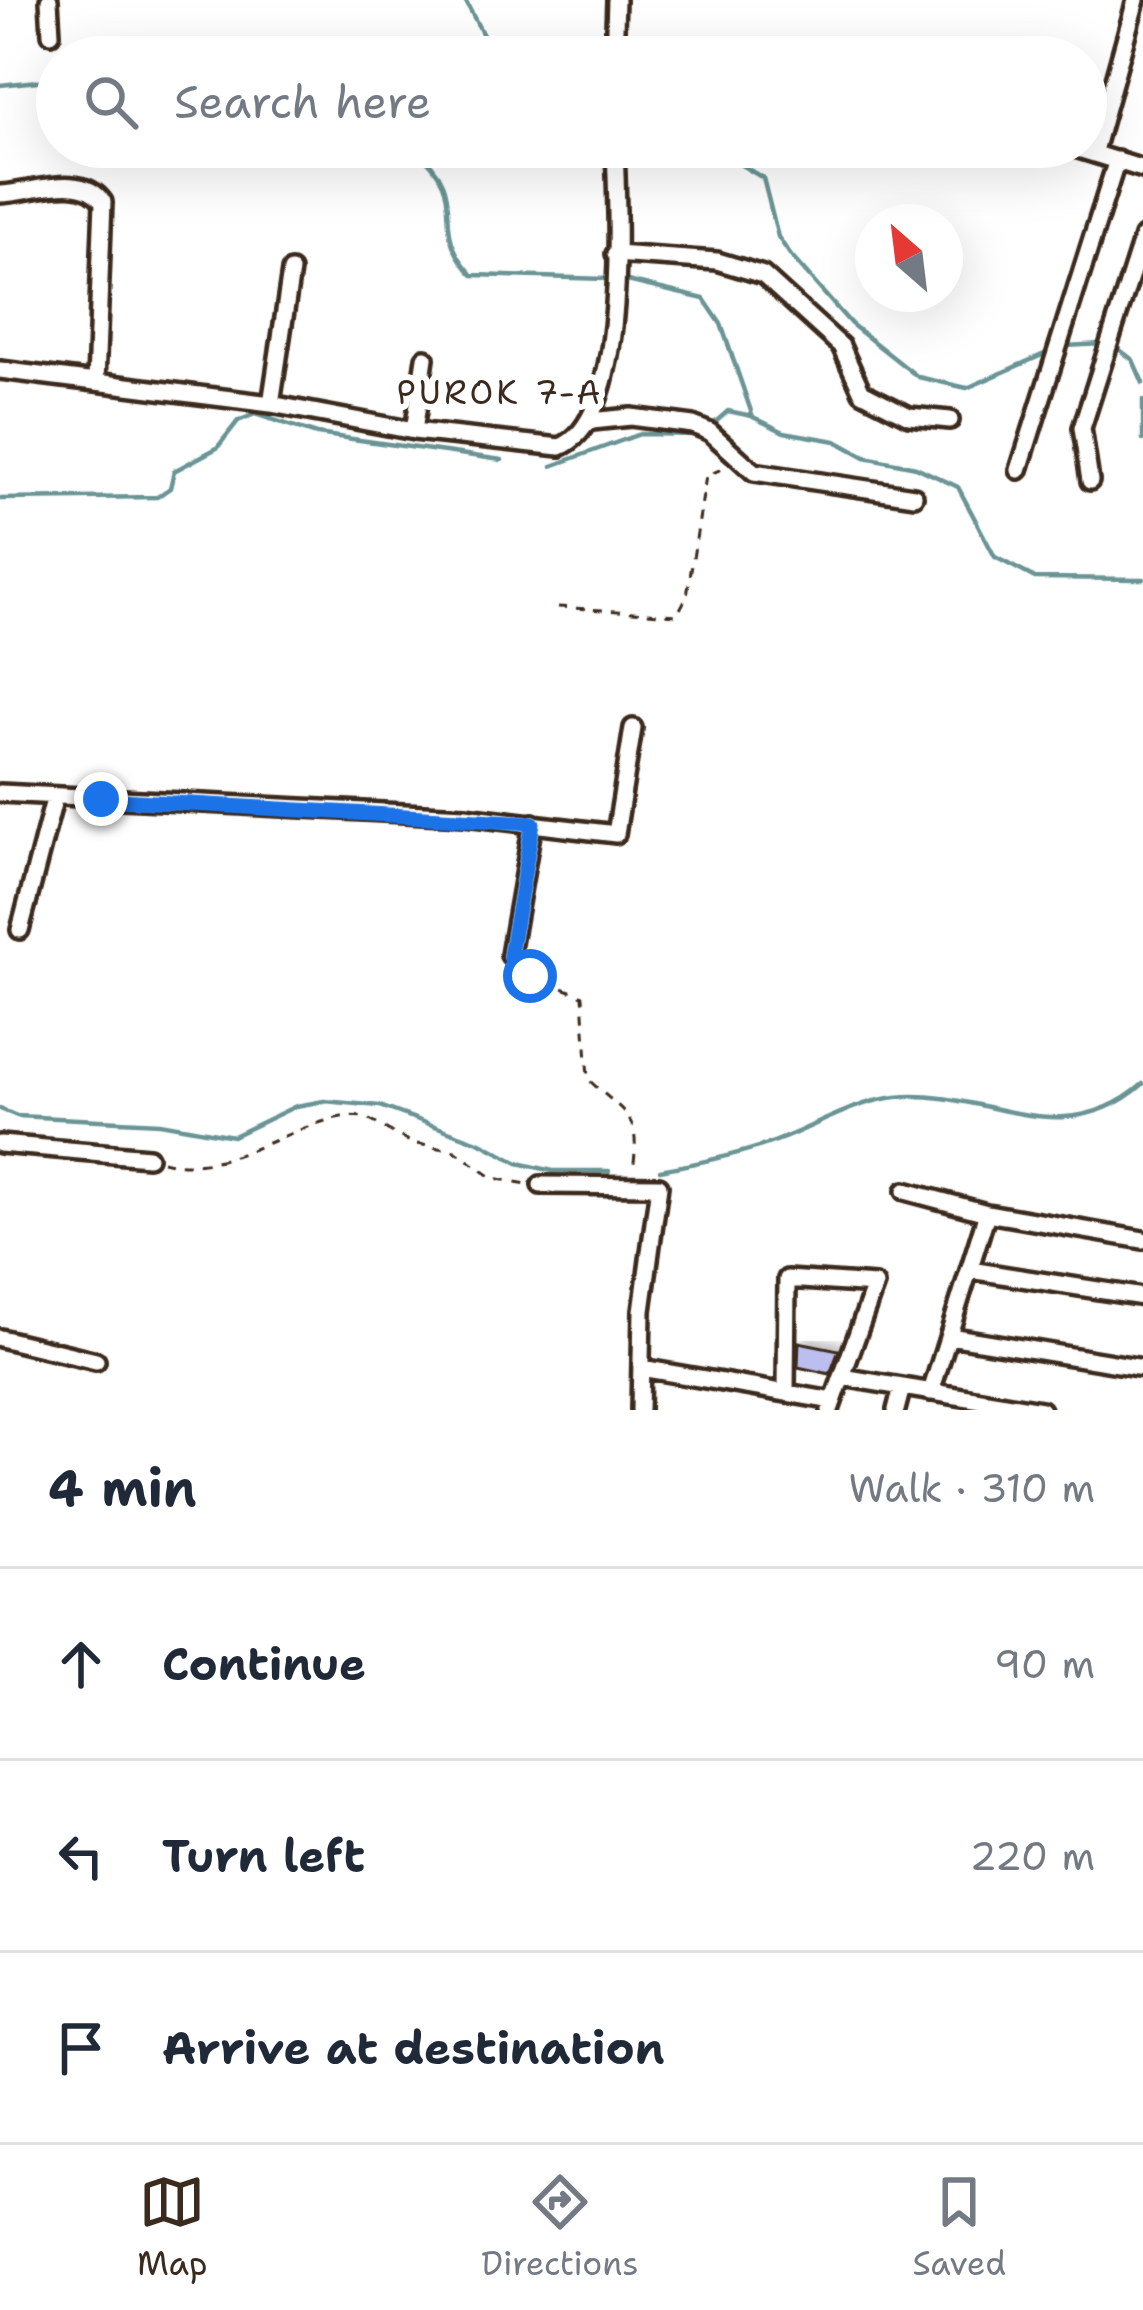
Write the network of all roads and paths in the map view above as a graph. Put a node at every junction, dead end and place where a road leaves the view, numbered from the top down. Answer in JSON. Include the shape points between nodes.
{"nodes":[{"id":1,"x":50,"y":0,"type":"edge"},
{"id":2,"x":616,"y":0,"type":"edge"},
{"id":3,"x":1136,"y":0,"type":"edge"},
{"id":4,"x":51,"y":34,"type":"dead end"},
{"id":5,"x":615,"y":36,"type":"edge"},
{"id":6,"x":1107,"y":104,"type":"edge"},
{"id":7,"x":1107,"y":156,"type":"edge"},
{"id":8,"x":1117,"y":160,"type":"junction"},
{"id":9,"x":615,"y":168,"type":"edge"},
{"id":10,"x":1143,"y":170,"type":"edge"},
{"id":11,"x":0,"y":194,"type":"edge"},
{"id":12,"x":1143,"y":237,"type":"edge"},
{"id":13,"x":615,"y":254,"type":"junction"},
{"id":14,"x":291,"y":271,"type":"dead end"},
{"id":15,"x":425,"y":358,"type":"dead end"},
{"id":16,"x":0,"y":370,"type":"edge"},
{"id":17,"x":96,"y":382,"type":"junction"},
{"id":18,"x":271,"y":404,"type":"junction"},
{"id":19,"x":950,"y":420,"type":"dead end"},
{"id":20,"x":592,"y":421,"type":"junction"},
{"id":21,"x":414,"y":431,"type":"junction"},
{"id":22,"x":740,"y":464,"type":"junction"},
{"id":23,"x":1018,"y":470,"type":"dead end"},
{"id":24,"x":1090,"y":481,"type":"dead end"},
{"id":25,"x":914,"y":496,"type":"dead end"},
{"id":26,"x":557,"y":607,"type":"dead end"},
{"id":27,"x":633,"y":728,"type":"dead end"},
{"id":28,"x":0,"y":793,"type":"edge"},
{"id":29,"x":55,"y":796,"type":"junction"},
{"id":30,"x":533,"y":823,"type":"junction"},
{"id":31,"x":20,"y":930,"type":"dead end"},
{"id":32,"x":510,"y":955,"type":"joint"},
{"id":33,"x":0,"y":1144,"type":"edge"},
{"id":34,"x":148,"y":1157,"type":"joint"},
{"id":35,"x":541,"y":1185,"type":"joint"},
{"id":36,"x":630,"y":1186,"type":"junction"},
{"id":37,"x":905,"y":1191,"type":"dead end"},
{"id":38,"x":987,"y":1214,"type":"junction"},
{"id":39,"x":1143,"y":1240,"type":"edge"},
{"id":40,"x":970,"y":1270,"type":"junction"},
{"id":41,"x":1143,"y":1297,"type":"edge"},
{"id":42,"x":949,"y":1336,"type":"junction"},
{"id":43,"x":0,"y":1338,"type":"edge"},
{"id":44,"x":96,"y":1361,"type":"dead end"},
{"id":45,"x":1143,"y":1367,"type":"edge"},
{"id":46,"x":641,"y":1368,"type":"junction"},
{"id":47,"x":842,"y":1377,"type":"junction"},
{"id":48,"x":902,"y":1387,"type":"junction"},
{"id":49,"x":931,"y":1391,"type":"junction"},
{"id":50,"x":786,"y":1392,"type":"junction"},
{"id":51,"x":831,"y":1406,"type":"edge"},
{"id":52,"x":640,"y":1410,"type":"edge"},
{"id":53,"x":896,"y":1410,"type":"edge"},
{"id":54,"x":1040,"y":1410,"type":"edge"}],
"edges":[{"from":1,"to":4,"type":"street"},
{"from":2,"to":5,"type":"street"},
{"from":3,"to":6,"type":"street"},
{"from":7,"to":8,"type":"street"},
{"from":8,"to":10,"type":"street"},
{"from":8,"to":23,"type":"street"},
{"from":9,"to":13,"type":"street"},
{"from":11,"to":17,"type":"street","via":[[86,186],[103,202]]},
{"from":12,"to":24,"type":"street","via":[[1082,428]]},
{"from":13,"to":19,"type":"street","via":[[717,261],[763,274],[841,346],[862,392],[909,416]]},
{"from":13,"to":20,"type":"street","via":[[612,322]]},
{"from":14,"to":18,"type":"street"},
{"from":15,"to":21,"type":"street"},
{"from":16,"to":17,"type":"street"},
{"from":17,"to":18,"type":"street"},
{"from":18,"to":21,"type":"street"},
{"from":20,"to":21,"type":"street","via":[[560,446]]},
{"from":20,"to":22,"type":"street","via":[[693,425],[723,442]]},
{"from":22,"to":25,"type":"street","via":[[776,478]]},
{"from":22,"to":26,"type":"path","via":[[706,476],[677,615]]},
{"from":27,"to":30,"type":"street","via":[[616,834]]},
{"from":28,"to":29,"type":"street"},
{"from":29,"to":30,"type":"street"},
{"from":29,"to":31,"type":"street"},
{"from":30,"to":32,"type":"street"},
{"from":32,"to":36,"type":"path","via":[[519,973],[583,996],[588,1079],[633,1123]]},
{"from":33,"to":34,"type":"street"},
{"from":34,"to":35,"type":"path","via":[[182,1166],[217,1162],[364,1117],[412,1143],[455,1151],[493,1178]]},
{"from":35,"to":36,"type":"street"},
{"from":36,"to":46,"type":"street","via":[[659,1186]]},
{"from":37,"to":38,"type":"street"},
{"from":38,"to":39,"type":"street"},
{"from":38,"to":40,"type":"street"},
{"from":40,"to":41,"type":"street"},
{"from":40,"to":42,"type":"street"},
{"from":42,"to":45,"type":"street"},
{"from":42,"to":49,"type":"street"},
{"from":43,"to":44,"type":"street"},
{"from":46,"to":50,"type":"street"},
{"from":46,"to":52,"type":"street"},
{"from":47,"to":48,"type":"street"},
{"from":47,"to":50,"type":"street","via":[[875,1286],[787,1280]]},
{"from":47,"to":51,"type":"street"},
{"from":48,"to":49,"type":"street"},
{"from":48,"to":53,"type":"street"},
{"from":49,"to":54,"type":"street"},
{"from":50,"to":51,"type":"street"}]}
